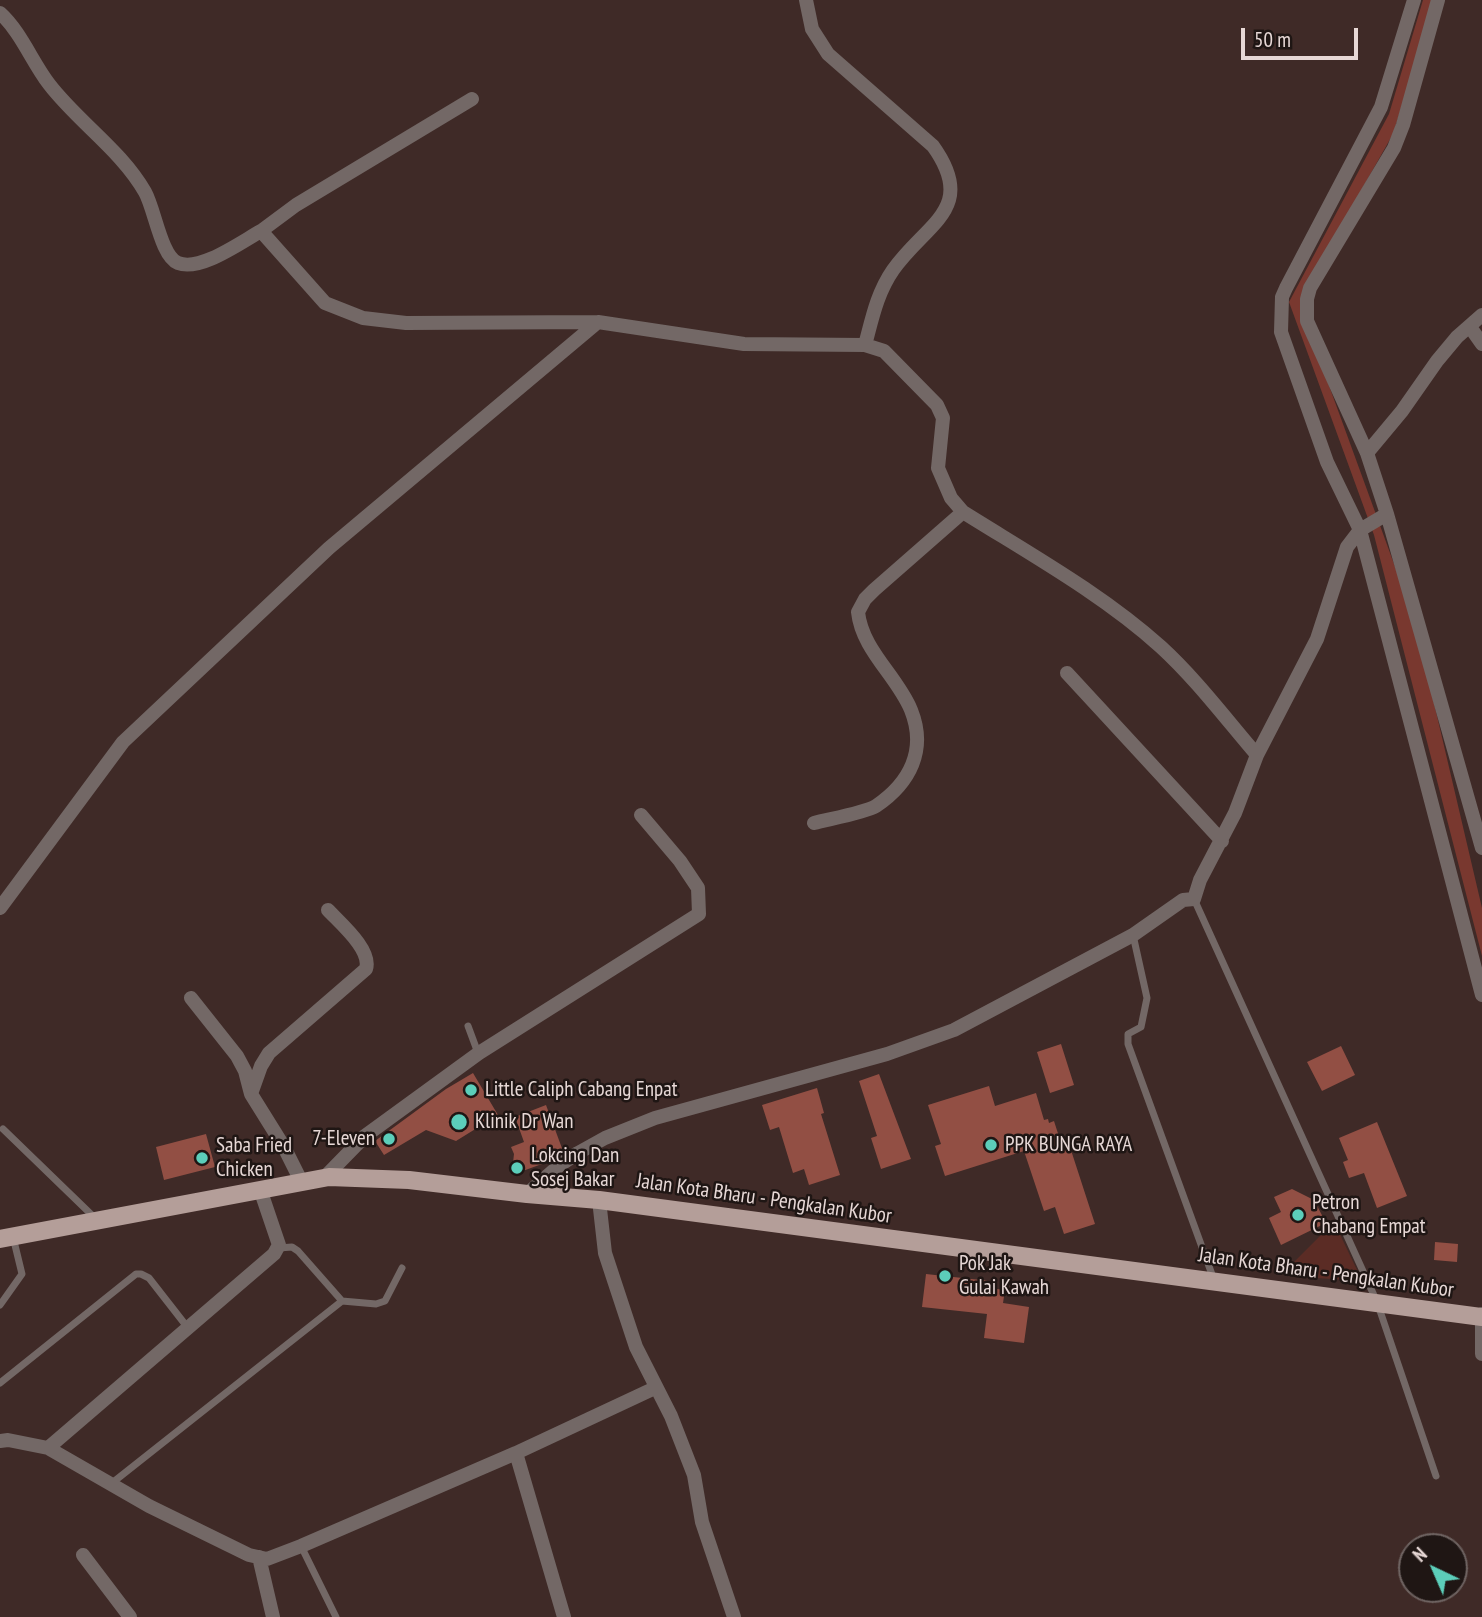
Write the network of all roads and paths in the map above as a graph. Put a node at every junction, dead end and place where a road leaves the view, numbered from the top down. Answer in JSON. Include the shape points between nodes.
{"nodes":[{"id":1,"x":806,"y":0,"type":"edge"},
{"id":2,"x":1414,"y":0,"type":"edge"},
{"id":3,"x":1438,"y":0,"type":"edge"},
{"id":4,"x":0,"y":13,"type":"edge"},
{"id":5,"x":472,"y":99,"type":"dead end"},
{"id":6,"x":261,"y":231,"type":"junction"},
{"id":7,"x":1482,"y":315,"type":"edge"},
{"id":8,"x":598,"y":322,"type":"junction"},
{"id":9,"x":1470,"y":327,"type":"junction"},
{"id":10,"x":1482,"y":344,"type":"edge"},
{"id":11,"x":865,"y":345,"type":"junction"},
{"id":12,"x":1367,"y":453,"type":"junction"},
{"id":13,"x":963,"y":512,"type":"junction"},
{"id":14,"x":1374,"y":521,"type":"junction"},
{"id":15,"x":1067,"y":673,"type":"dead end"},
{"id":16,"x":1257,"y":755,"type":"junction"},
{"id":17,"x":641,"y":815,"type":"dead end"},
{"id":18,"x":814,"y":823,"type":"dead end"},
{"id":19,"x":1222,"y":841,"type":"junction"},
{"id":20,"x":1482,"y":848,"type":"edge"},
{"id":21,"x":1194,"y":899,"type":"junction"},
{"id":22,"x":0,"y":908,"type":"edge"},
{"id":23,"x":328,"y":910,"type":"dead end"},
{"id":24,"x":1133,"y":934,"type":"junction"},
{"id":25,"x":1482,"y":995,"type":"edge"},
{"id":26,"x":191,"y":998,"type":"dead end"},
{"id":27,"x":468,"y":1026,"type":"dead end"},
{"id":28,"x":479,"y":1053,"type":"junction"},
{"id":29,"x":251,"y":1094,"type":"junction"},
{"id":30,"x":3,"y":1129,"type":"dead end"},
{"id":31,"x":324,"y":1178,"type":"junction"},
{"id":32,"x":301,"y":1181,"type":"junction"},
{"id":33,"x":260,"y":1189,"type":"junction"},
{"id":34,"x":527,"y":1194,"type":"junction"},
{"id":35,"x":599,"y":1200,"type":"junction"},
{"id":36,"x":98,"y":1220,"type":"junction"},
{"id":37,"x":6,"y":1238,"type":"edge"},
{"id":38,"x":279,"y":1248,"type":"junction"},
{"id":39,"x":402,"y":1268,"type":"dead end"},
{"id":40,"x":1215,"y":1280,"type":"junction"},
{"id":41,"x":342,"y":1301,"type":"junction"},
{"id":42,"x":1377,"y":1302,"type":"junction"},
{"id":43,"x":0,"y":1305,"type":"edge"},
{"id":44,"x":1482,"y":1316,"type":"edge"},
{"id":45,"x":188,"y":1328,"type":"junction"},
{"id":46,"x":1482,"y":1354,"type":"edge"},
{"id":47,"x":0,"y":1383,"type":"edge"},
{"id":48,"x":655,"y":1388,"type":"junction"},
{"id":49,"x":0,"y":1441,"type":"edge"},
{"id":50,"x":48,"y":1448,"type":"junction"},
{"id":51,"x":516,"y":1453,"type":"junction"},
{"id":52,"x":1436,"y":1476,"type":"dead end"},
{"id":53,"x":111,"y":1484,"type":"junction"},
{"id":54,"x":302,"y":1546,"type":"junction"},
{"id":55,"x":83,"y":1555,"type":"dead end"},
{"id":56,"x":259,"y":1557,"type":"junction"},
{"id":57,"x":130,"y":1617,"type":"edge"},
{"id":58,"x":273,"y":1617,"type":"edge"},
{"id":59,"x":336,"y":1617,"type":"edge"},
{"id":60,"x":564,"y":1617,"type":"edge"},
{"id":61,"x":734,"y":1617,"type":"edge"}],
"edges":[{"from":1,"to":11,"type":"street","via":[[812,29],[828,54],[933,146],[946,164],[952,184],[948,206],[882,289]]},
{"from":2,"to":14,"type":"street","via":[[1381,107],[1289,281],[1280,317],[1281,332],[1327,462]]},
{"from":3,"to":12,"type":"street","via":[[1398,138],[1307,299],[1307,321]]},
{"from":4,"to":6,"type":"street","via":[[51,87],[116,153],[144,190],[172,260],[198,265]]},
{"from":5,"to":6,"type":"street"},
{"from":6,"to":8,"type":"street","via":[[315,295],[352,316],[406,323]]},
{"from":7,"to":9,"type":"street"},
{"from":8,"to":11,"type":"street","via":[[744,344]]},
{"from":8,"to":22,"type":"street","via":[[329,548],[124,741]]},
{"from":9,"to":10,"type":"street"},
{"from":9,"to":12,"type":"street","via":[[1437,360]]},
{"from":11,"to":13,"type":"street","via":[[884,351],[942,412],[938,468],[951,498]]},
{"from":12,"to":14,"type":"street"},
{"from":13,"to":16,"type":"street","via":[[1084,589],[1152,640]]},
{"from":13,"to":18,"type":"street","via":[[874,590],[858,612],[867,641],[911,710],[919,742],[909,775],[874,807]]},
{"from":14,"to":16,"type":"street","via":[[1347,547],[1317,639]]},
{"from":14,"to":20,"type":"street"},
{"from":14,"to":25,"type":"street"},
{"from":15,"to":19,"type":"street"},
{"from":16,"to":19,"type":"street"},
{"from":17,"to":28,"type":"street","via":[[698,888],[699,914]]},
{"from":19,"to":21,"type":"street"},
{"from":21,"to":24,"type":"street","via":[[1183,900]]},
{"from":21,"to":42,"type":"lane"},
{"from":23,"to":29,"type":"street","via":[[364,951],[366,969],[269,1053]]},
{"from":24,"to":34,"type":"street","via":[[954,1030],[785,1084],[671,1112],[606,1138],[561,1164]]},
{"from":24,"to":40,"type":"lane","via":[[1147,998],[1141,1027],[1128,1034],[1128,1044]]},
{"from":26,"to":29,"type":"street","via":[[237,1056]]},
{"from":27,"to":28,"type":"lane"},
{"from":28,"to":31,"type":"street","via":[[365,1136]]},
{"from":29,"to":32,"type":"street"},
{"from":30,"to":36,"type":"lane"},
{"from":31,"to":32,"type":"main road","name":"Jalan Kota Bharu - Pengkalan Kubor"},
{"from":31,"to":34,"type":"main road","name":"Jalan Kota Bharu - Pengkalan Kubor","via":[[410,1181]]},
{"from":32,"to":33,"type":"main road","name":"Jalan Kota Bharu - Pengkalan Kubor"},
{"from":33,"to":36,"type":"main road","name":"Jalan Kota Bharu - Pengkalan Kubor"},
{"from":33,"to":38,"type":"street"},
{"from":34,"to":35,"type":"main road","name":"Jalan Kota Bharu - Pengkalan Kubor"},
{"from":35,"to":40,"type":"main road","name":"Jalan Kota Bharu - Pengkalan Kubor"},
{"from":35,"to":48,"type":"street","via":[[605,1253],[636,1347]]},
{"from":36,"to":37,"type":"main road","name":"Jalan Kota Bharu - Pengkalan Kubor"},
{"from":37,"to":43,"type":"lane","via":[[23,1271]]},
{"from":38,"to":41,"type":"lane","via":[[298,1251]]},
{"from":38,"to":45,"type":"street"},
{"from":39,"to":41,"type":"lane","via":[[385,1301]]},
{"from":40,"to":42,"type":"main road","name":"Jalan Kota Bharu - Pengkalan Kubor"},
{"from":41,"to":53,"type":"lane"},
{"from":42,"to":44,"type":"main road","name":"Jalan Kota Bharu - Pengkalan Kubor"},
{"from":42,"to":52,"type":"lane"},
{"from":44,"to":46,"type":"street"},
{"from":45,"to":47,"type":"lane","via":[[149,1278],[136,1274]]},
{"from":45,"to":50,"type":"street"},
{"from":48,"to":51,"type":"street"},
{"from":48,"to":61,"type":"street","via":[[694,1475],[702,1522]]},
{"from":49,"to":50,"type":"street"},
{"from":50,"to":53,"type":"street"},
{"from":51,"to":54,"type":"street"},
{"from":51,"to":60,"type":"street"},
{"from":53,"to":56,"type":"street"},
{"from":54,"to":56,"type":"street","via":[[267,1559]]},
{"from":54,"to":59,"type":"lane"},
{"from":55,"to":57,"type":"street"},
{"from":56,"to":58,"type":"street"}]}
